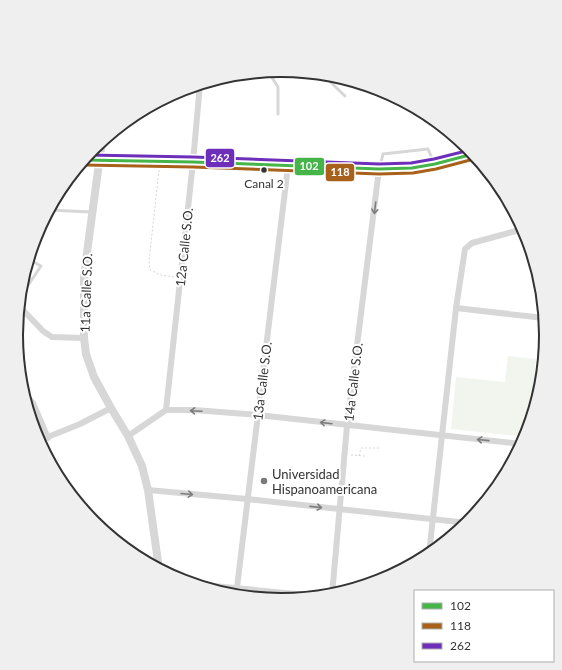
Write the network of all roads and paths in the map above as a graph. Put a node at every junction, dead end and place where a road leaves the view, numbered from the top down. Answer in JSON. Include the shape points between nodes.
{"nodes":[{"id":1,"x":272,"y":78,"type":"edge"},
{"id":2,"x":330,"y":82,"type":"edge"},
{"id":3,"x":199,"y":91,"type":"edge"},
{"id":4,"x":345,"y":96,"type":"dead end"},
{"id":5,"x":278,"y":114,"type":"dead end"},
{"id":6,"x":101,"y":151,"type":"edge"},
{"id":7,"x":466,"y":156,"type":"edge"},
{"id":8,"x":92,"y":160,"type":"edge"},
{"id":9,"x":100,"y":160,"type":"junction"},
{"id":10,"x":160,"y":162,"type":"junction"},
{"id":11,"x":193,"y":162,"type":"junction"},
{"id":12,"x":435,"y":164,"type":"junction"},
{"id":13,"x":288,"y":166,"type":"junction"},
{"id":14,"x":379,"y":169,"type":"junction"},
{"id":15,"x":56,"y":210,"type":"edge"},
{"id":16,"x":92,"y":213,"type":"junction"},
{"id":17,"x":517,"y":231,"type":"edge"},
{"id":18,"x":34,"y":262,"type":"edge"},
{"id":19,"x":181,"y":278,"type":"junction"},
{"id":20,"x":28,"y":285,"type":"edge"},
{"id":21,"x":456,"y":308,"type":"junction"},
{"id":22,"x":24,"y":312,"type":"edge"},
{"id":23,"x":538,"y":317,"type":"edge"},
{"id":24,"x":84,"y":338,"type":"junction"},
{"id":25,"x":32,"y":402,"type":"edge"},
{"id":26,"x":111,"y":408,"type":"junction"},
{"id":27,"x":166,"y":410,"type":"junction"},
{"id":28,"x":258,"y":415,"type":"junction"},
{"id":29,"x":347,"y":426,"type":"junction"},
{"id":30,"x":128,"y":436,"type":"junction"},
{"id":31,"x":442,"y":436,"type":"junction"},
{"id":32,"x":48,"y":438,"type":"joint"},
{"id":33,"x":515,"y":443,"type":"edge"},
{"id":34,"x":379,"y":448,"type":"dead end"},
{"id":35,"x":344,"y":455,"type":"junction"},
{"id":36,"x":359,"y":456,"type":"junction"},
{"id":37,"x":365,"y":456,"type":"dead end"},
{"id":38,"x":148,"y":490,"type":"junction"},
{"id":39,"x":247,"y":499,"type":"junction"},
{"id":40,"x":339,"y":509,"type":"junction"},
{"id":41,"x":433,"y":519,"type":"junction"},
{"id":42,"x":458,"y":522,"type":"edge"},
{"id":43,"x":431,"y":545,"type":"edge"},
{"id":44,"x":158,"y":561,"type":"edge"},
{"id":45,"x":228,"y":587,"type":"edge"},
{"id":46,"x":236,"y":588,"type":"junction"},
{"id":47,"x":333,"y":588,"type":"edge"},
{"id":48,"x":285,"y":593,"type":"edge"}],
"edges":[{"from":1,"to":5,"type":"lane","via":[[278,87]]},
{"from":2,"to":4,"type":"lane"},
{"from":3,"to":11,"type":"street","name":"12a Calle S.O."},
{"from":6,"to":9,"type":"street","name":"11a Calle S.O."},
{"from":7,"to":12,"type":"main road"},
{"from":8,"to":9,"type":"main road"},
{"from":9,"to":10,"type":"main road"},
{"from":9,"to":16,"type":"street","name":"11a Calle S.O."},
{"from":10,"to":11,"type":"main road"},
{"from":10,"to":19,"type":"path","via":[[150,270],[160,275]]},
{"from":11,"to":13,"type":"main road"},
{"from":11,"to":19,"type":"street","name":"12a Calle S.O."},
{"from":12,"to":14,"type":"main road"},
{"from":12,"to":14,"type":"lane","via":[[428,149],[383,154]]},
{"from":13,"to":14,"type":"main road"},
{"from":13,"to":28,"type":"street","name":"13a Calle S.O."},
{"from":14,"to":29,"type":"street","name":"14a Calle S.O.","one_way":true},
{"from":15,"to":16,"type":"lane"},
{"from":16,"to":24,"type":"street","name":"11a Calle S.O.","via":[[84,278]]},
{"from":17,"to":21,"type":"street","via":[[472,243],[465,249]]},
{"from":18,"to":20,"type":"lane","via":[[41,266]]},
{"from":19,"to":27,"type":"street","name":"12a Calle S.O."},
{"from":21,"to":23,"type":"street"},
{"from":21,"to":31,"type":"street"},
{"from":22,"to":24,"type":"street","via":[[52,337]]},
{"from":24,"to":26,"type":"street","name":"11a Calle S.O.","via":[[86,354],[94,377]]},
{"from":25,"to":32,"type":"street"},
{"from":26,"to":30,"type":"street","name":"11a Calle S.O."},
{"from":26,"to":32,"type":"street"},
{"from":28,"to":27,"type":"street","one_way":true},
{"from":27,"to":30,"type":"street"},
{"from":29,"to":28,"type":"street","one_way":true},
{"from":28,"to":39,"type":"street","name":"13a Calle S.O."},
{"from":29,"to":31,"type":"street"},
{"from":29,"to":35,"type":"street","name":"14a Calle S.O."},
{"from":30,"to":38,"type":"street","via":[[142,466]]},
{"from":33,"to":31,"type":"street","one_way":true},
{"from":31,"to":41,"type":"street"},
{"from":34,"to":36,"type":"path","via":[[361,448]]},
{"from":35,"to":36,"type":"path"},
{"from":35,"to":40,"type":"street","name":"14a Calle S.O."},
{"from":36,"to":37,"type":"path"},
{"from":38,"to":39,"type":"street","one_way":true},
{"from":38,"to":44,"type":"street"},
{"from":39,"to":40,"type":"street","one_way":true},
{"from":39,"to":46,"type":"street","name":"13a Calle S.O."},
{"from":40,"to":41,"type":"street"},
{"from":40,"to":47,"type":"street","name":"14a Calle S.O."},
{"from":41,"to":42,"type":"street"},
{"from":41,"to":43,"type":"street"},
{"from":45,"to":46,"type":"street"},
{"from":46,"to":48,"type":"street"}]}
